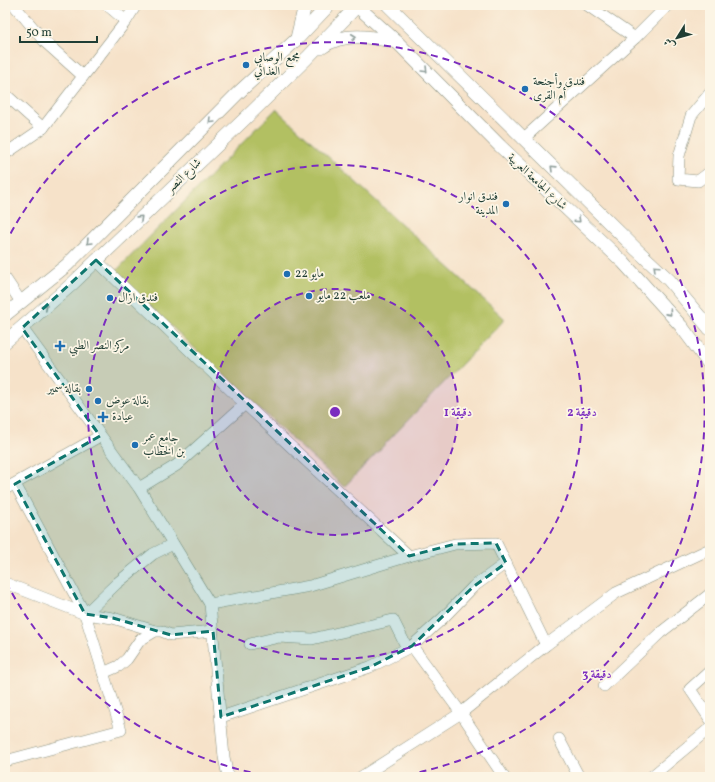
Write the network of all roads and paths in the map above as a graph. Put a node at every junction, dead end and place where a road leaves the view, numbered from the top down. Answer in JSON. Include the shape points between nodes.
{"nodes":[{"id":1,"x":14,"y":5,"type":"edge"},
{"id":2,"x":107,"y":5,"type":"edge"},
{"id":3,"x":136,"y":5,"type":"edge"},
{"id":4,"x":305,"y":5,"type":"edge"},
{"id":5,"x":329,"y":5,"type":"edge"},
{"id":6,"x":388,"y":5,"type":"edge"},
{"id":7,"x":396,"y":5,"type":"edge"},
{"id":8,"x":587,"y":5,"type":"edge"},
{"id":9,"x":668,"y":5,"type":"edge"},
{"id":10,"x":357,"y":6,"type":"edge"},
{"id":11,"x":126,"y":21,"type":"junction"},
{"id":12,"x":412,"y":29,"type":"junction"},
{"id":13,"x":635,"y":38,"type":"junction"},
{"id":14,"x":297,"y":39,"type":"junction"},
{"id":15,"x":398,"y":42,"type":"junction"},
{"id":16,"x":307,"y":58,"type":"junction"},
{"id":17,"x":83,"y":76,"type":"junction"},
{"id":18,"x":249,"y":84,"type":"junction"},
{"id":19,"x":710,"y":93,"type":"edge"},
{"id":20,"x":5,"y":94,"type":"edge"},
{"id":21,"x":266,"y":99,"type":"junction"},
{"id":22,"x":229,"y":103,"type":"junction"},
{"id":23,"x":245,"y":118,"type":"junction"},
{"id":24,"x":43,"y":128,"type":"junction"},
{"id":25,"x":523,"y":139,"type":"junction"},
{"id":26,"x":5,"y":154,"type":"edge"},
{"id":27,"x":710,"y":172,"type":"edge"},
{"id":28,"x":96,"y":260,"type":"junction"},
{"id":29,"x":5,"y":278,"type":"edge"},
{"id":30,"x":21,"y":302,"type":"junction"},
{"id":31,"x":5,"y":315,"type":"edge"},
{"id":32,"x":22,"y":328,"type":"junction"},
{"id":33,"x":710,"y":329,"type":"edge"},
{"id":34,"x":5,"y":342,"type":"edge"},
{"id":35,"x":710,"y":365,"type":"edge"},
{"id":36,"x":245,"y":404,"type":"junction"},
{"id":37,"x":100,"y":436,"type":"junction"},
{"id":38,"x":15,"y":484,"type":"junction"},
{"id":39,"x":139,"y":488,"type":"junction"},
{"id":40,"x":5,"y":490,"type":"edge"},
{"id":41,"x":173,"y":544,"type":"junction"},
{"id":42,"x":710,"y":549,"type":"edge"},
{"id":43,"x":409,"y":556,"type":"junction"},
{"id":44,"x":506,"y":563,"type":"junction"},
{"id":45,"x":5,"y":583,"type":"edge"},
{"id":46,"x":710,"y":594,"type":"edge"},
{"id":47,"x":210,"y":604,"type":"junction"},
{"id":48,"x":84,"y":614,"type":"junction"},
{"id":49,"x":213,"y":631,"type":"junction"},
{"id":50,"x":155,"y":632,"type":"junction"},
{"id":51,"x":250,"y":644,"type":"dead end"},
{"id":52,"x":546,"y":645,"type":"junction"},
{"id":53,"x":410,"y":647,"type":"junction"},
{"id":54,"x":710,"y":670,"type":"edge"},
{"id":55,"x":103,"y":673,"type":"junction"},
{"id":56,"x":604,"y":686,"type":"dead end"},
{"id":57,"x":461,"y":713,"type":"junction"},
{"id":58,"x":221,"y":718,"type":"junction"},
{"id":59,"x":710,"y":719,"type":"edge"},
{"id":60,"x":710,"y":728,"type":"edge"},
{"id":61,"x":559,"y":739,"type":"dead end"},
{"id":62,"x":5,"y":761,"type":"edge"},
{"id":63,"x":228,"y":777,"type":"edge"},
{"id":64,"x":361,"y":777,"type":"edge"},
{"id":65,"x":504,"y":777,"type":"edge"},
{"id":66,"x":579,"y":777,"type":"edge"},
{"id":67,"x":651,"y":777,"type":"edge"}],
"edges":[{"from":1,"to":17,"type":"street","via":[[46,42]]},
{"from":2,"to":11,"type":"street"},
{"from":3,"to":11,"type":"street"},
{"from":4,"to":14,"type":"main road"},
{"from":5,"to":14,"type":"main road","name":"شارع النصر"},
{"from":6,"to":12,"type":"main road","name":"شارع الجامعة العربية"},
{"from":7,"to":12,"type":"main road"},
{"from":8,"to":13,"type":"street"},
{"from":9,"to":13,"type":"street"},
{"from":10,"to":15,"type":"main road","name":"شارع الجامعة العربية"},
{"from":10,"to":16,"type":"main road","name":"شارع النصر"},
{"from":11,"to":17,"type":"street"},
{"from":12,"to":25,"type":"main road","name":"شارع الجامعة العربية"},
{"from":13,"to":25,"type":"street"},
{"from":14,"to":18,"type":"main road","name":"شارع النصر"},
{"from":16,"to":15,"type":"main road","one_way":true,"via":[[326,44],[346,38],[360,36]]},
{"from":15,"to":35,"type":"main road","name":"شارع الجامعة العربية","one_way":true,"via":[[500,146],[623,262],[681,326]]},
{"from":16,"to":21,"type":"main road","name":"شارع النصر"},
{"from":17,"to":24,"type":"street"},
{"from":18,"to":21,"type":"main road","via":[[253,92]]},
{"from":18,"to":22,"type":"main road","name":"شارع النصر"},
{"from":19,"to":27,"type":"street","via":[[691,116],[679,156],[678,178],[698,181]]},
{"from":20,"to":24,"type":"street"},
{"from":21,"to":23,"type":"main road","name":"شارع النصر"},
{"from":22,"to":23,"type":"main road","via":[[241,107]]},
{"from":22,"to":30,"type":"main road","name":"شارع النصر","one_way":true,"via":[[66,265]]},
{"from":28,"to":23,"type":"main road","name":"شارع النصر","one_way":true},
{"from":24,"to":26,"type":"street"},
{"from":33,"to":25,"type":"main road","name":"شارع الجامعة العربية","one_way":true,"via":[[669,280]]},
{"from":32,"to":28,"type":"main road","name":"شارع النصر","one_way":true},
{"from":28,"to":36,"type":"street"},
{"from":29,"to":30,"type":"street"},
{"from":30,"to":31,"type":"main road","name":"شارع النصر"},
{"from":32,"to":34,"type":"main road","name":"شارع النصر"},
{"from":32,"to":37,"type":"street"},
{"from":36,"to":39,"type":"street","via":[[177,464]]},
{"from":36,"to":43,"type":"street"},
{"from":37,"to":38,"type":"street"},
{"from":37,"to":39,"type":"street"},
{"from":38,"to":40,"type":"street"},
{"from":38,"to":48,"type":"street"},
{"from":39,"to":41,"type":"street"},
{"from":41,"to":47,"type":"street"},
{"from":41,"to":48,"type":"street","via":[[152,554]]},
{"from":42,"to":52,"type":"street","via":[[616,593]]},
{"from":43,"to":44,"type":"street","via":[[455,544],[496,543]]},
{"from":43,"to":47,"type":"street","via":[[310,586]]},
{"from":44,"to":52,"type":"street"},
{"from":44,"to":53,"type":"street","via":[[473,587]]},
{"from":45,"to":48,"type":"street"},
{"from":46,"to":56,"type":"street","via":[[660,633]]},
{"from":47,"to":49,"type":"street"},
{"from":48,"to":50,"type":"street","via":[[113,618]]},
{"from":48,"to":55,"type":"street"},
{"from":49,"to":50,"type":"street","via":[[171,635],[161,631]]},
{"from":49,"to":58,"type":"street"},
{"from":50,"to":55,"type":"street","via":[[140,640],[123,663]]},
{"from":51,"to":53,"type":"street","via":[[279,637],[312,639],[393,620]]},
{"from":52,"to":57,"type":"street"},
{"from":53,"to":57,"type":"street"},
{"from":53,"to":58,"type":"street","via":[[370,667]]},
{"from":54,"to":59,"type":"street","via":[[690,689]]},
{"from":55,"to":62,"type":"street","via":[[121,730]]},
{"from":57,"to":64,"type":"street"},
{"from":57,"to":65,"type":"street"},
{"from":58,"to":63,"type":"street"},
{"from":60,"to":67,"type":"street"},
{"from":61,"to":66,"type":"street"}]}
